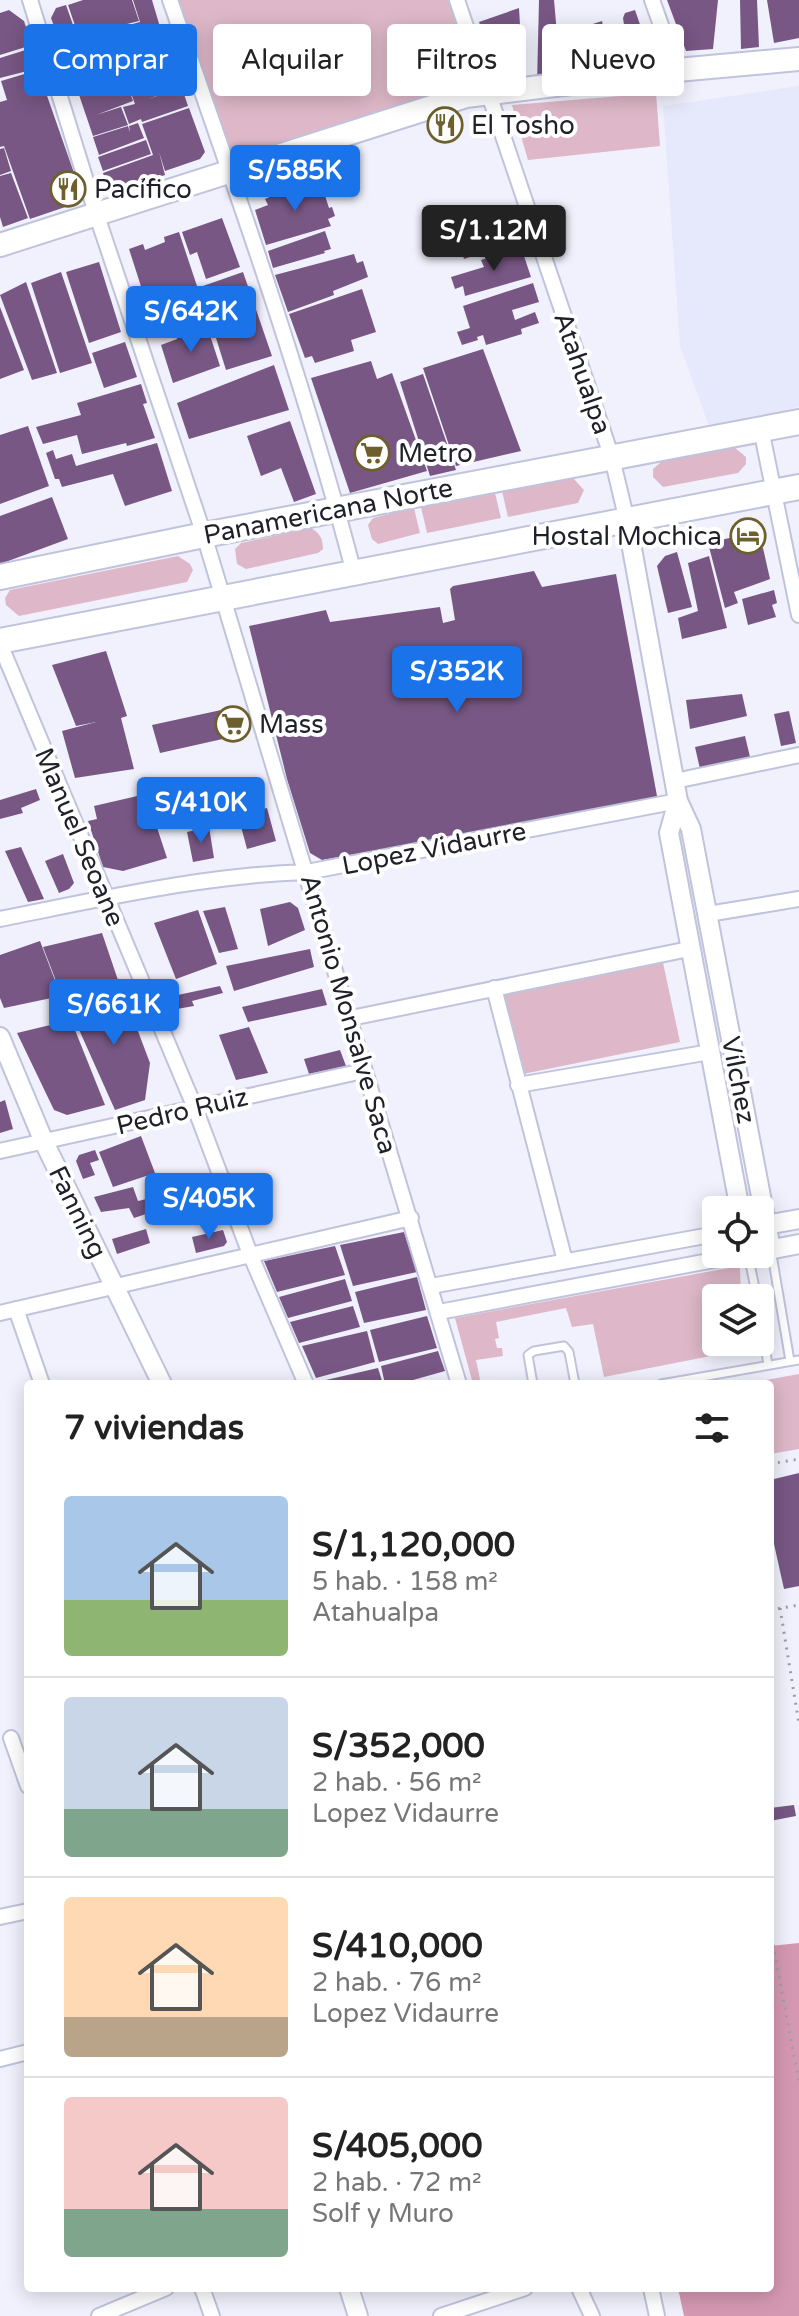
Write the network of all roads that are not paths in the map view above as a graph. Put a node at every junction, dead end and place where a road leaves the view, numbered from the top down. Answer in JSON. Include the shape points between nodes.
{"nodes":[{"id":1,"x":30,"y":0,"type":"edge"},
{"id":2,"x":170,"y":0,"type":"edge"},
{"id":3,"x":457,"y":0,"type":"edge"},
{"id":4,"x":652,"y":0,"type":"edge"},
{"id":5,"x":465,"y":24,"type":"edge"},
{"id":6,"x":661,"y":24,"type":"edge"},
{"id":7,"x":799,"y":59,"type":"edge"},
{"id":8,"x":684,"y":69,"type":"edge"},
{"id":9,"x":466,"y":96,"type":"edge"},
{"id":10,"x":487,"y":96,"type":"edge"},
{"id":11,"x":229,"y":171,"type":"junction"},
{"id":12,"x":96,"y":213,"type":"junction"},
{"id":13,"x":0,"y":245,"type":"edge"},
{"id":14,"x":799,"y":422,"type":"edge"},
{"id":15,"x":761,"y":429,"type":"junction"},
{"id":16,"x":612,"y":458,"type":"junction"},
{"id":17,"x":799,"y":487,"type":"edge"},
{"id":18,"x":773,"y":492,"type":"junction"},
{"id":19,"x":338,"y":509,"type":"junction"},
{"id":20,"x":627,"y":521,"type":"junction"},
{"id":21,"x":204,"y":535,"type":"junction"},
{"id":22,"x":354,"y":573,"type":"junction"},
{"id":23,"x":0,"y":577,"type":"edge"},
{"id":24,"x":224,"y":598,"type":"junction"},
{"id":25,"x":799,"y":615,"type":"edge"},
{"id":26,"x":0,"y":643,"type":"edge"},
{"id":27,"x":799,"y":755,"type":"edge"},
{"id":28,"x":675,"y":781,"type":"junction"},
{"id":29,"x":678,"y":801,"type":"junction"},
{"id":30,"x":307,"y":872,"type":"junction"},
{"id":31,"x":106,"y":898,"type":"junction"},
{"id":32,"x":799,"y":899,"type":"edge"},
{"id":33,"x":708,"y":914,"type":"junction"},
{"id":34,"x":0,"y":919,"type":"edge"},
{"id":35,"x":689,"y":949,"type":"junction"},
{"id":36,"x":494,"y":988,"type":"junction"},
{"id":37,"x":351,"y":1018,"type":"junction"},
{"id":38,"x":0,"y":1037,"type":"edge"},
{"id":39,"x":710,"y":1052,"type":"junction"},
{"id":40,"x":363,"y":1071,"type":"junction"},
{"id":41,"x":518,"y":1085,"type":"junction"},
{"id":42,"x":195,"y":1108,"type":"junction"},
{"id":43,"x":44,"y":1142,"type":"junction"},
{"id":44,"x":0,"y":1151,"type":"edge"},
{"id":45,"x":737,"y":1196,"type":"edge"},
{"id":46,"x":758,"y":1196,"type":"edge"},
{"id":47,"x":411,"y":1218,"type":"junction"},
{"id":48,"x":799,"y":1219,"type":"edge"},
{"id":49,"x":774,"y":1223,"type":"edge"},
{"id":50,"x":702,"y":1237,"type":"edge"},
{"id":51,"x":799,"y":1244,"type":"edge"},
{"id":52,"x":774,"y":1249,"type":"edge"},
{"id":53,"x":250,"y":1254,"type":"junction"},
{"id":54,"x":565,"y":1261,"type":"junction"},
{"id":55,"x":702,"y":1262,"type":"edge"},
{"id":56,"x":771,"y":1268,"type":"edge"},
{"id":57,"x":114,"y":1286,"type":"junction"},
{"id":58,"x":431,"y":1286,"type":"junction"},
{"id":59,"x":16,"y":1309,"type":"junction"},
{"id":60,"x":439,"y":1312,"type":"junction"},
{"id":61,"x":0,"y":1313,"type":"edge"},
{"id":62,"x":766,"y":1356,"type":"edge"},
{"id":63,"x":795,"y":1360,"type":"edge"},
{"id":64,"x":768,"y":1365,"type":"junction"},
{"id":65,"x":41,"y":1380,"type":"edge"},
{"id":66,"x":160,"y":1380,"type":"edge"},
{"id":67,"x":304,"y":1380,"type":"edge"},
{"id":68,"x":458,"y":1380,"type":"edge"},
{"id":69,"x":532,"y":1380,"type":"edge"},
{"id":70,"x":574,"y":1380,"type":"edge"},
{"id":71,"x":684,"y":1380,"type":"edge"},
{"id":72,"x":11,"y":1738,"type":"dead end"},
{"id":73,"x":24,"y":1775,"type":"edge"},
{"id":74,"x":24,"y":1912,"type":"edge"},
{"id":75,"x":0,"y":1917,"type":"edge"},
{"id":76,"x":24,"y":2053,"type":"edge"},
{"id":77,"x":0,"y":2059,"type":"edge"},
{"id":78,"x":156,"y":2292,"type":"edge"},
{"id":79,"x":203,"y":2292,"type":"edge"},
{"id":80,"x":350,"y":2292,"type":"edge"},
{"id":81,"x":513,"y":2292,"type":"edge"},
{"id":82,"x":581,"y":2292,"type":"edge"},
{"id":83,"x":652,"y":2292,"type":"edge"},
{"id":84,"x":99,"y":2316,"type":"edge"},
{"id":85,"x":212,"y":2316,"type":"edge"},
{"id":86,"x":358,"y":2316,"type":"edge"},
{"id":87,"x":441,"y":2316,"type":"edge"},
{"id":88,"x":592,"y":2316,"type":"edge"},
{"id":89,"x":657,"y":2316,"type":"edge"}],
"edges":[{"from":1,"to":12,"type":"street","name":"Antonio Monsalve Saca"},
{"from":2,"to":11,"type":"street"},
{"from":3,"to":5,"type":"street","name":"Atahualpa"},
{"from":4,"to":6,"type":"street"},
{"from":7,"to":8,"type":"main road"},
{"from":9,"to":11,"type":"main road"},
{"from":10,"to":16,"type":"street","name":"Atahualpa"},
{"from":11,"to":12,"type":"main road"},
{"from":11,"to":19,"type":"street"},
{"from":12,"to":13,"type":"main road"},
{"from":12,"to":21,"type":"street","name":"Antonio Monsalve Saca"},
{"from":14,"to":15,"type":"highway","name":"Panamericana Norte"},
{"from":15,"to":16,"type":"highway","name":"Panamericana Norte"},
{"from":15,"to":18,"type":"street"},
{"from":16,"to":19,"type":"highway","name":"Panamericana Norte"},
{"from":16,"to":20,"type":"street","name":"Atahualpa"},
{"from":17,"to":18,"type":"highway"},
{"from":18,"to":20,"type":"highway"},
{"from":18,"to":25,"type":"street"},
{"from":19,"to":21,"type":"highway","name":"Panamericana Norte"},
{"from":19,"to":22,"type":"street"},
{"from":20,"to":22,"type":"highway"},
{"from":20,"to":28,"type":"street","name":"Vílchez"},
{"from":21,"to":23,"type":"highway","name":"Panamericana Norte"},
{"from":21,"to":24,"type":"street","name":"Antonio Monsalve Saca"},
{"from":22,"to":24,"type":"highway"},
{"from":24,"to":26,"type":"highway"},
{"from":24,"to":30,"type":"street","name":"Antonio Monsalve Saca"},
{"from":26,"to":31,"type":"street","name":"Manuel Seoane"},
{"from":27,"to":28,"type":"street"},
{"from":28,"to":29,"type":"street","name":"Vílchez"},
{"from":29,"to":30,"type":"street","name":"Lopez Vidaurre"},
{"from":29,"to":33,"type":"street","name":"Vílchez","via":[[691,829]]},
{"from":29,"to":35,"type":"street","name":"Vílchez","via":[[669,833]]},
{"from":30,"to":31,"type":"street","name":"Lopez Vidaurre","via":[[266,873]]},
{"from":30,"to":37,"type":"street","name":"Antonio Monsalve Saca"},
{"from":31,"to":34,"type":"street","name":"Lopez Vidaurre"},
{"from":31,"to":42,"type":"street","name":"Manuel Seoane"},
{"from":32,"to":33,"type":"street"},
{"from":33,"to":46,"type":"street","name":"Vílchez"},
{"from":35,"to":36,"type":"street"},
{"from":35,"to":39,"type":"street","name":"Vílchez"},
{"from":36,"to":37,"type":"street"},
{"from":36,"to":41,"type":"street"},
{"from":37,"to":40,"type":"street","name":"Antonio Monsalve Saca"},
{"from":38,"to":43,"type":"street","name":"Fanning"},
{"from":39,"to":41,"type":"street"},
{"from":39,"to":45,"type":"street","name":"Vílchez"},
{"from":40,"to":42,"type":"street","name":"Pedro Ruiz"},
{"from":40,"to":47,"type":"street","name":"Antonio Monsalve Saca"},
{"from":41,"to":54,"type":"street"},
{"from":42,"to":43,"type":"street","name":"Pedro Ruiz"},
{"from":42,"to":53,"type":"street","name":"Manuel Seoane"},
{"from":43,"to":44,"type":"street","name":"Pedro Ruiz"},
{"from":43,"to":57,"type":"street","name":"Fanning"},
{"from":47,"to":53,"type":"street"},
{"from":47,"to":58,"type":"street","name":"Antonio Monsalve Saca"},
{"from":48,"to":49,"type":"street"},
{"from":50,"to":54,"type":"street"},
{"from":51,"to":52,"type":"street"},
{"from":53,"to":57,"type":"street"},
{"from":53,"to":67,"type":"street","name":"Manuel Seoane"},
{"from":54,"to":58,"type":"street"},
{"from":55,"to":60,"type":"street"},
{"from":56,"to":63,"type":"lane","name":"Vílchez"},
{"from":57,"to":59,"type":"street"},
{"from":57,"to":66,"type":"street","name":"Fanning"},
{"from":58,"to":60,"type":"street","name":"Antonio Monsalve Saca"},
{"from":59,"to":61,"type":"street"},
{"from":59,"to":65,"type":"street"},
{"from":60,"to":68,"type":"street","name":"Antonio Monsalve Saca"},
{"from":62,"to":64,"type":"lane"},
{"from":63,"to":64,"type":"lane"},
{"from":64,"to":71,"type":"lane"},
{"from":69,"to":70,"type":"lane","via":[[528,1355],[556,1346],[569,1352]]},
{"from":72,"to":73,"type":"street"},
{"from":74,"to":75,"type":"street"},
{"from":76,"to":77,"type":"street"},
{"from":78,"to":84,"type":"street"},
{"from":79,"to":85,"type":"street"},
{"from":80,"to":86,"type":"street"},
{"from":81,"to":87,"type":"street"},
{"from":82,"to":88,"type":"street"},
{"from":83,"to":89,"type":"street"}]}
